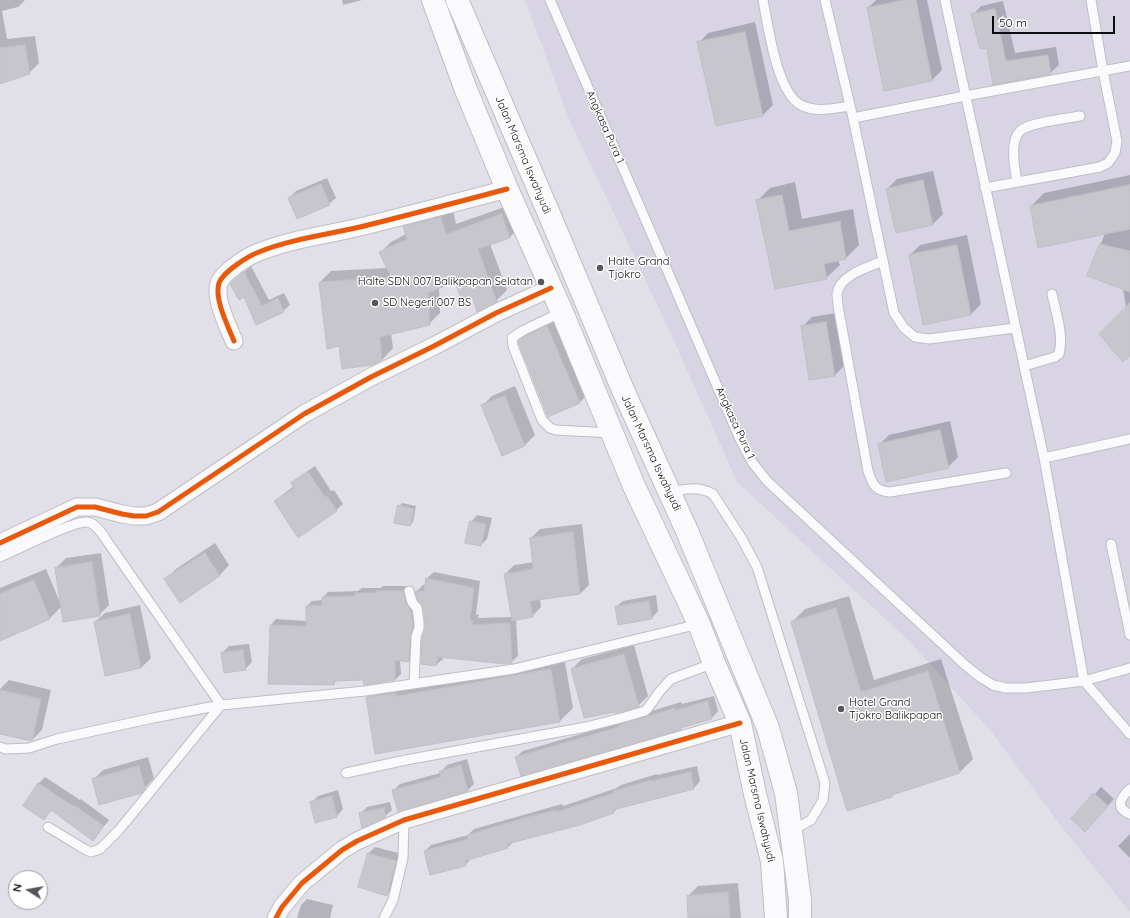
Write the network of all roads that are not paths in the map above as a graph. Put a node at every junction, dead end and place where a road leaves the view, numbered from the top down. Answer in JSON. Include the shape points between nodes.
{"nodes":[{"id":1,"x":433,"y":0,"type":"edge"},
{"id":2,"x":457,"y":0,"type":"edge"},
{"id":3,"x":550,"y":0,"type":"edge"},
{"id":4,"x":763,"y":0,"type":"edge"},
{"id":5,"x":825,"y":0,"type":"edge"},
{"id":6,"x":944,"y":0,"type":"edge"},
{"id":7,"x":1091,"y":0,"type":"edge"},
{"id":8,"x":1130,"y":66,"type":"edge"},
{"id":9,"x":1103,"y":71,"type":"junction"},
{"id":10,"x":965,"y":96,"type":"junction"},
{"id":11,"x":850,"y":106,"type":"junction"},
{"id":12,"x":1080,"y":116,"type":"dead end"},
{"id":13,"x":853,"y":118,"type":"junction"},
{"id":14,"x":1017,"y":182,"type":"junction"},
{"id":15,"x":985,"y":188,"type":"junction"},
{"id":16,"x":507,"y":189,"type":"junction"},
{"id":17,"x":883,"y":262,"type":"junction"},
{"id":18,"x":551,"y":288,"type":"junction"},
{"id":19,"x":1052,"y":294,"type":"dead end"},
{"id":20,"x":562,"y":312,"type":"junction"},
{"id":21,"x":1015,"y":328,"type":"junction"},
{"id":22,"x":234,"y":341,"type":"dead end"},
{"id":23,"x":1024,"y":366,"type":"junction"},
{"id":24,"x":612,"y":433,"type":"junction"},
{"id":25,"x":1130,"y":439,"type":"edge"},
{"id":26,"x":1044,"y":458,"type":"junction"},
{"id":27,"x":1006,"y":473,"type":"dead end"},
{"id":28,"x":669,"y":492,"type":"junction"},
{"id":29,"x":0,"y":543,"type":"edge"},
{"id":30,"x":1112,"y":544,"type":"dead end"},
{"id":31,"x":0,"y":557,"type":"edge"},
{"id":32,"x":409,"y":591,"type":"dead end"},
{"id":33,"x":699,"y":624,"type":"junction"},
{"id":34,"x":1130,"y":635,"type":"edge"},
{"id":35,"x":714,"y":663,"type":"junction"},
{"id":36,"x":1130,"y":668,"type":"edge"},
{"id":37,"x":1084,"y":681,"type":"junction"},
{"id":38,"x":414,"y":684,"type":"junction"},
{"id":39,"x":220,"y":705,"type":"junction"},
{"id":40,"x":740,"y":723,"type":"junction"},
{"id":41,"x":1130,"y":734,"type":"edge"},
{"id":42,"x":0,"y":747,"type":"edge"},
{"id":43,"x":346,"y":773,"type":"dead end"},
{"id":44,"x":1130,"y":789,"type":"edge"},
{"id":45,"x":1130,"y":814,"type":"edge"},
{"id":46,"x":404,"y":820,"type":"junction"},
{"id":47,"x":48,"y":827,"type":"dead end"},
{"id":48,"x":791,"y":831,"type":"junction"},
{"id":49,"x":276,"y":918,"type":"edge"},
{"id":50,"x":384,"y":918,"type":"edge"},
{"id":51,"x":776,"y":918,"type":"edge"},
{"id":52,"x":800,"y":918,"type":"edge"}],
"edges":[{"from":1,"to":16,"type":"highway","name":"Jalan Marsma Iswahyudi","via":[[466,90]]},
{"from":2,"to":28,"type":"highway","name":"Jalan Marsma Iswahyudi"},
{"from":3,"to":37,"type":"lane","name":"Angkasa Pura 1","via":[[752,462],[767,481],[980,677],[1006,688]]},
{"from":4,"to":11,"type":"lane","via":[[769,36],[782,81],[790,95],[800,105],[810,108]]},
{"from":5,"to":11,"type":"lane"},
{"from":6,"to":10,"type":"lane"},
{"from":7,"to":9,"type":"lane"},
{"from":8,"to":9,"type":"lane"},
{"from":9,"to":10,"type":"lane"},
{"from":9,"to":14,"type":"lane","via":[[1117,141],[1115,153],[1108,163],[1100,167]]},
{"from":10,"to":13,"type":"lane"},
{"from":10,"to":15,"type":"lane"},
{"from":11,"to":13,"type":"lane"},
{"from":12,"to":14,"type":"lane","via":[[1032,125],[1020,131],[1014,143],[1013,159]]},
{"from":13,"to":17,"type":"lane"},
{"from":14,"to":15,"type":"lane"},
{"from":15,"to":21,"type":"lane"},
{"from":16,"to":18,"type":"highway","name":"Jalan Marsma Iswahyudi"},
{"from":16,"to":22,"type":"street","via":[[258,252],[225,274],[220,282],[219,299]]},
{"from":17,"to":21,"type":"lane","via":[[894,313],[904,328],[915,337],[929,339]]},
{"from":17,"to":27,"type":"lane","via":[[852,274],[840,285],[837,293],[871,481],[882,492],[890,492]]},
{"from":18,"to":20,"type":"highway","name":"Jalan Marsma Iswahyudi"},
{"from":18,"to":29,"type":"street","via":[[496,313],[304,414],[158,512],[134,516],[95,507],[77,507]]},
{"from":19,"to":23,"type":"lane","via":[[1059,326],[1059,354]]},
{"from":20,"to":24,"type":"highway","name":"Jalan Marsma Iswahyudi"},
{"from":20,"to":24,"type":"lane","via":[[512,338],[512,346],[539,413],[545,424],[556,430]]},
{"from":21,"to":23,"type":"lane"},
{"from":23,"to":26,"type":"lane"},
{"from":24,"to":33,"type":"highway","name":"Jalan Marsma Iswahyudi"},
{"from":25,"to":26,"type":"lane"},
{"from":26,"to":37,"type":"lane"},
{"from":28,"to":48,"type":"highway","name":"Jalan Marsma Iswahyudi","via":[[768,728],[786,793]]},
{"from":28,"to":48,"type":"lane","via":[[687,488],[713,494],[757,568],[825,783],[823,800],[811,820]]},
{"from":30,"to":34,"type":"lane"},
{"from":31,"to":39,"type":"lane","via":[[68,527],[88,522],[94,525]]},
{"from":32,"to":38,"type":"lane","via":[[417,608],[419,622]]},
{"from":33,"to":35,"type":"highway","name":"Jalan Marsma Iswahyudi"},
{"from":33,"to":38,"type":"lane","via":[[527,667]]},
{"from":35,"to":40,"type":"highway","name":"Jalan Marsma Iswahyudi"},
{"from":35,"to":43,"type":"lane","via":[[671,679],[645,711],[625,717]]},
{"from":36,"to":37,"type":"lane","name":"Angkasa Pura 1"},
{"from":37,"to":41,"type":"lane"},
{"from":38,"to":39,"type":"lane"},
{"from":39,"to":42,"type":"lane","via":[[57,739],[29,748]]},
{"from":39,"to":47,"type":"lane","via":[[119,830],[100,849],[91,852],[86,850]]},
{"from":40,"to":46,"type":"street"},
{"from":40,"to":51,"type":"highway","name":"Jalan Marsma Iswahyudi","via":[[772,861]]},
{"from":44,"to":45,"type":"lane","via":[[1123,796],[1121,803],[1122,809]]},
{"from":46,"to":49,"type":"street","via":[[342,850],[302,883]]},
{"from":46,"to":50,"type":"lane","via":[[403,858],[393,900]]},
{"from":48,"to":52,"type":"highway","name":"Jalan Marsma Iswahyudi"}]}
